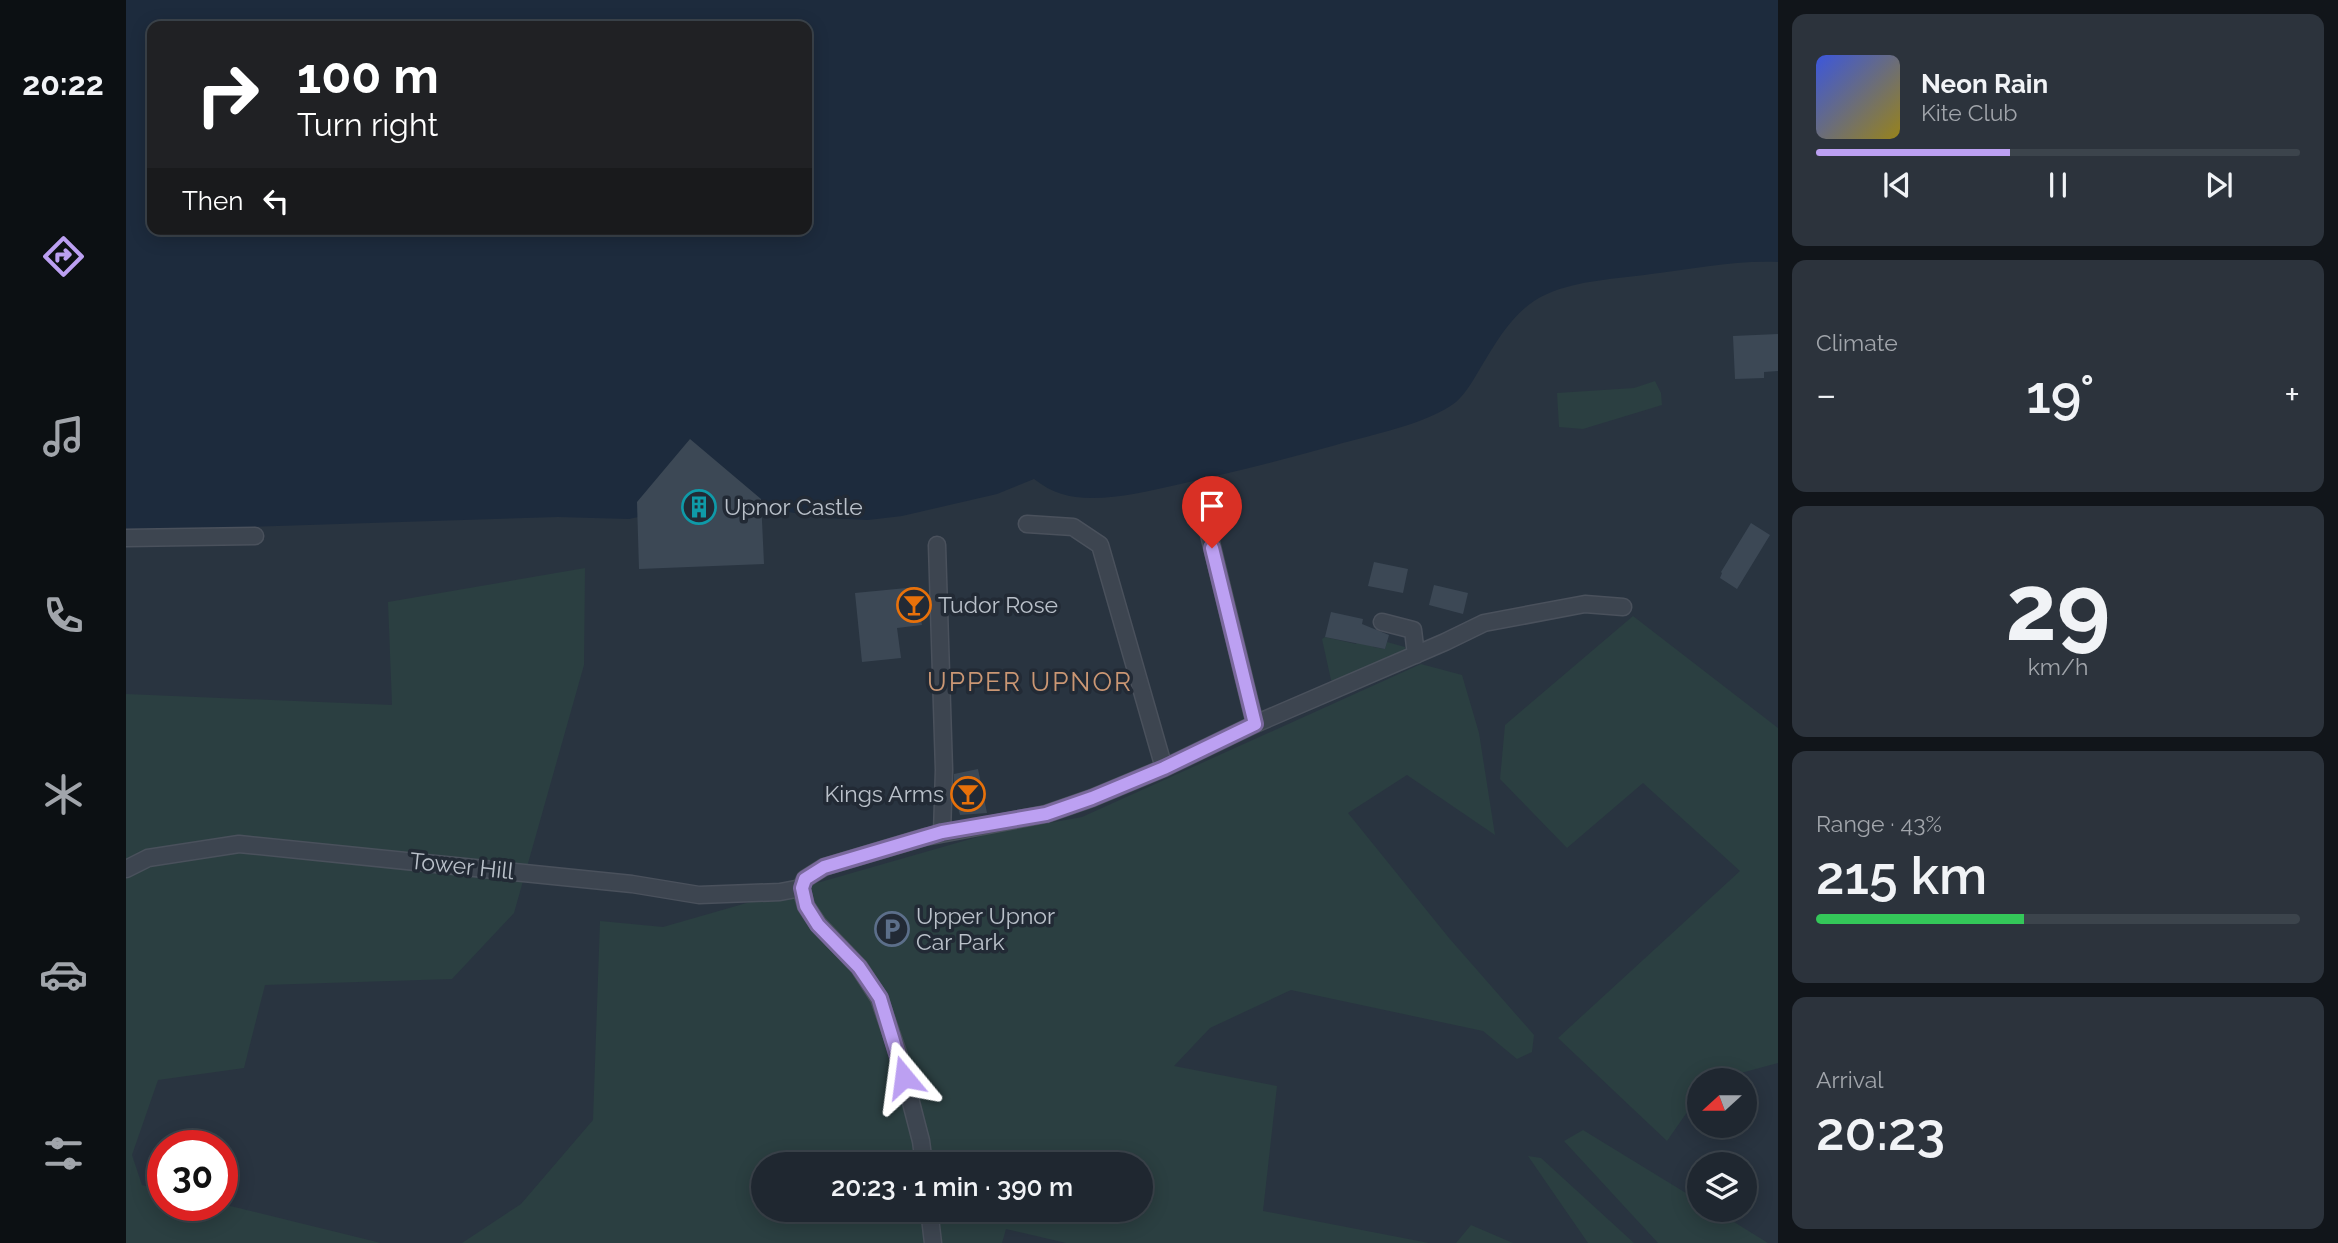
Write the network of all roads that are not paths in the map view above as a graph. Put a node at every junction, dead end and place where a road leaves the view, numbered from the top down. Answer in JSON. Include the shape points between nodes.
{"nodes":[{"id":1,"x":1206,"y":522,"type":"dead end"},
{"id":2,"x":1027,"y":524,"type":"dead end"},
{"id":3,"x":255,"y":536,"type":"dead end"},
{"id":4,"x":126,"y":538,"type":"edge"},
{"id":5,"x":937,"y":545,"type":"dead end"},
{"id":6,"x":1623,"y":607,"type":"dead end"},
{"id":7,"x":1382,"y":622,"type":"dead end"},
{"id":8,"x":1416,"y":655,"type":"junction"},
{"id":9,"x":1255,"y":724,"type":"junction"},
{"id":10,"x":1164,"y":768,"type":"junction"},
{"id":11,"x":942,"y":832,"type":"junction"},
{"id":12,"x":126,"y":869,"type":"edge"},
{"id":13,"x":802,"y":888,"type":"junction"},
{"id":14,"x":922,"y":1152,"type":"edge"},
{"id":15,"x":931,"y":1222,"type":"edge"},
{"id":16,"x":933,"y":1243,"type":"edge"}],
"edges":[{"from":1,"to":9,"type":"street"},
{"from":2,"to":10,"type":"street","via":[[1073,527],[1100,545]]},
{"from":3,"to":4,"type":"street"},
{"from":5,"to":11,"type":"street"},
{"from":6,"to":8,"type":"street","via":[[1585,604],[1484,623]]},
{"from":7,"to":8,"type":"street","via":[[1413,630]]},
{"from":8,"to":9,"type":"street"},
{"from":9,"to":10,"type":"street"},
{"from":10,"to":11,"type":"street","via":[[1046,814]]},
{"from":11,"to":13,"type":"street","via":[[824,867],[805,879]]},
{"from":12,"to":13,"type":"street","name":"Tower Hill","via":[[148,858],[239,844],[546,874],[699,895]]},
{"from":13,"to":14,"type":"street","via":[[818,925],[859,967],[880,998]]},
{"from":15,"to":16,"type":"street"}]}
